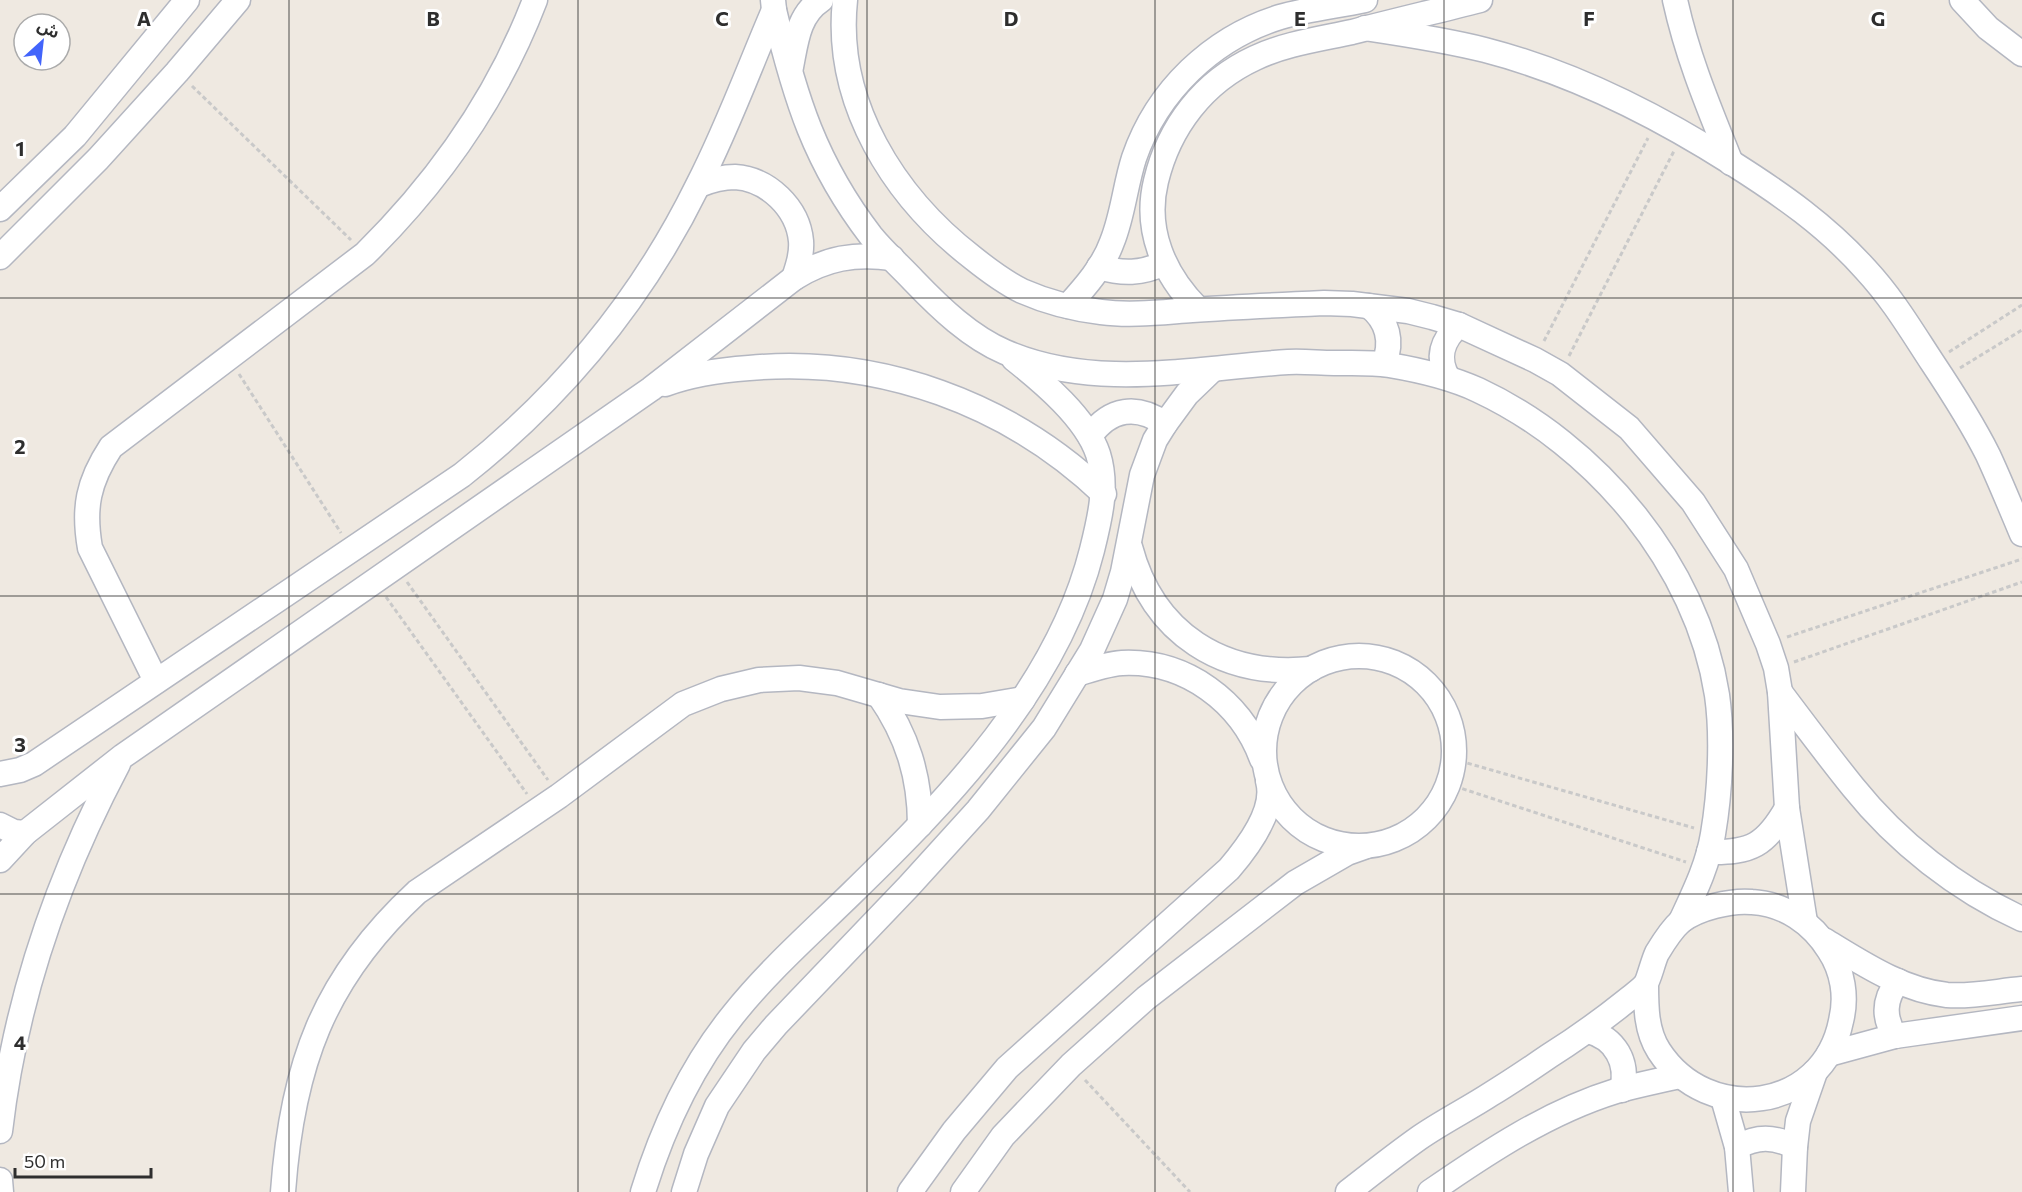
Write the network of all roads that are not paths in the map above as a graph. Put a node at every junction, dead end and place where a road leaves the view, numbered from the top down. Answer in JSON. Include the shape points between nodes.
{"nodes":[{"id":1,"x":188,"y":0,"type":"edge"},
{"id":2,"x":238,"y":0,"type":"edge"},
{"id":3,"x":535,"y":0,"type":"edge"},
{"id":4,"x":821,"y":0,"type":"edge"},
{"id":5,"x":845,"y":0,"type":"edge"},
{"id":6,"x":1365,"y":0,"type":"edge"},
{"id":7,"x":1480,"y":0,"type":"edge"},
{"id":8,"x":1675,"y":0,"type":"edge"},
{"id":9,"x":1962,"y":0,"type":"edge"},
{"id":10,"x":774,"y":5,"type":"edge"},
{"id":11,"x":1365,"y":28,"type":"junction"},
{"id":12,"x":2022,"y":54,"type":"edge"},
{"id":13,"x":790,"y":74,"type":"junction"},
{"id":14,"x":75,"y":136,"type":"junction"},
{"id":15,"x":98,"y":159,"type":"junction"},
{"id":16,"x":1731,"y":163,"type":"junction"},
{"id":17,"x":699,"y":185,"type":"junction"},
{"id":18,"x":0,"y":208,"type":"edge"},
{"id":19,"x":0,"y":257,"type":"edge"},
{"id":20,"x":892,"y":258,"type":"junction"},
{"id":21,"x":1164,"y":263,"type":"junction"},
{"id":22,"x":1099,"y":267,"type":"junction"},
{"id":23,"x":794,"y":278,"type":"junction"},
{"id":24,"x":1068,"y":306,"type":"junction"},
{"id":25,"x":1368,"y":306,"type":"junction"},
{"id":26,"x":1198,"y":309,"type":"junction"},
{"id":27,"x":1459,"y":325,"type":"junction"},
{"id":28,"x":1004,"y":352,"type":"junction"},
{"id":29,"x":1384,"y":364,"type":"junction"},
{"id":30,"x":1212,"y":370,"type":"junction"},
{"id":31,"x":1448,"y":378,"type":"junction"},
{"id":32,"x":651,"y":389,"type":"junction"},
{"id":33,"x":1164,"y":424,"type":"junction"},
{"id":34,"x":1090,"y":436,"type":"junction"},
{"id":35,"x":1104,"y":494,"type":"junction"},
{"id":36,"x":2022,"y":534,"type":"edge"},
{"id":37,"x":1129,"y":542,"type":"junction"},
{"id":38,"x":1311,"y":669,"type":"junction"},
{"id":39,"x":1077,"y":674,"type":"junction"},
{"id":40,"x":156,"y":681,"type":"junction"},
{"id":41,"x":1780,"y":692,"type":"junction"},
{"id":42,"x":879,"y":695,"type":"junction"},
{"id":43,"x":1023,"y":699,"type":"junction"},
{"id":44,"x":123,"y":756,"type":"junction"},
{"id":45,"x":1266,"y":772,"type":"junction"},
{"id":46,"x":2,"y":775,"type":"edge"},
{"id":47,"x":1786,"y":808,"type":"junction"},
{"id":48,"x":0,"y":825,"type":"edge"},
{"id":49,"x":920,"y":825,"type":"junction"},
{"id":50,"x":25,"y":833,"type":"junction"},
{"id":51,"x":1366,"y":846,"type":"junction"},
{"id":52,"x":1709,"y":851,"type":"junction"},
{"id":53,"x":0,"y":860,"type":"edge"},
{"id":54,"x":2022,"y":919,"type":"edge"},
{"id":55,"x":1681,"y":921,"type":"junction"},
{"id":56,"x":1813,"y":930,"type":"junction"},
{"id":57,"x":1898,"y":981,"type":"junction"},
{"id":58,"x":1646,"y":984,"type":"junction"},
{"id":59,"x":2022,"y":989,"type":"edge"},
{"id":60,"x":2022,"y":1018,"type":"edge"},
{"id":61,"x":1588,"y":1031,"type":"junction"},
{"id":62,"x":1895,"y":1036,"type":"junction"},
{"id":63,"x":1822,"y":1063,"type":"junction"},
{"id":64,"x":1679,"y":1076,"type":"junction"},
{"id":65,"x":1622,"y":1090,"type":"junction"},
{"id":66,"x":1723,"y":1098,"type":"junction"},
{"id":67,"x":0,"y":1131,"type":"edge"},
{"id":68,"x":1737,"y":1147,"type":"junction"},
{"id":69,"x":1795,"y":1147,"type":"junction"},
{"id":70,"x":0,"y":1180,"type":"edge"},
{"id":71,"x":1,"y":1192,"type":"edge"},
{"id":72,"x":283,"y":1192,"type":"edge"},
{"id":73,"x":643,"y":1192,"type":"edge"},
{"id":74,"x":684,"y":1192,"type":"edge"},
{"id":75,"x":910,"y":1192,"type":"edge"},
{"id":76,"x":963,"y":1192,"type":"edge"},
{"id":77,"x":1347,"y":1192,"type":"edge"},
{"id":78,"x":1430,"y":1192,"type":"edge"},
{"id":79,"x":1741,"y":1192,"type":"edge"},
{"id":80,"x":1793,"y":1192,"type":"edge"}],
"edges":[{"from":1,"to":14,"type":"street"},
{"from":2,"to":15,"type":"street"},
{"from":3,"to":40,"type":"street","via":[[507,64],[465,136],[415,201],[365,254],[111,447],[99,465],[86,517],[90,548]]},
{"from":4,"to":13,"type":"street","via":[[803,18]]},
{"from":5,"to":24,"type":"street","via":[[843,32],[850,81],[857,105],[893,175],[936,227],[980,264],[1022,290]]},
{"from":6,"to":22,"type":"street","via":[[1261,24],[1225,42],[1193,67],[1165,99],[1143,137],[1119,222]]},
{"from":7,"to":11,"type":"street"},
{"from":8,"to":16,"type":"street","via":[[1696,78]]},
{"from":9,"to":12,"type":"street","via":[[1988,28]]},
{"from":10,"to":13,"type":"street"},
{"from":10,"to":17,"type":"street"},
{"from":11,"to":16,"type":"street","via":[[1486,50],[1545,68],[1658,118]]},
{"from":11,"to":21,"type":"street","via":[[1256,57],[1220,79],[1190,108],[1167,145],[1155,186],[1153,226]]},
{"from":13,"to":20,"type":"street","via":[[825,166],[873,238]]},
{"from":14,"to":15,"type":"street"},
{"from":14,"to":18,"type":"street"},
{"from":15,"to":19,"type":"street"},
{"from":16,"to":36,"type":"street","via":[[1780,193],[1825,229],[1866,270],[1902,315],[1987,454]]},
{"from":17,"to":23,"type":"street","via":[[717,178],[736,177],[772,191],[786,204],[801,240]]},
{"from":17,"to":40,"type":"street","via":[[642,283],[597,345],[506,440],[462,475]]},
{"from":20,"to":23,"type":"street","via":[[851,256],[831,260]]},
{"from":20,"to":28,"type":"street","via":[[958,322]]},
{"from":21,"to":22,"type":"street","via":[[1131,273]]},
{"from":21,"to":26,"type":"street"},
{"from":22,"to":24,"type":"street"},
{"from":23,"to":32,"type":"street"},
{"from":24,"to":26,"type":"street","via":[[1103,313]]},
{"from":25,"to":26,"type":"street","via":[[1324,303]]},
{"from":25,"to":27,"type":"street","via":[[1408,311]]},
{"from":25,"to":29,"type":"street","via":[[1386,328],[1389,346]]},
{"from":27,"to":31,"type":"street","via":[[1446,338],[1441,354]]},
{"from":27,"to":41,"type":"street","via":[[1560,374],[1629,428],[1693,502],[1736,568],[1768,644]]},
{"from":28,"to":30,"type":"street","via":[[1089,374]]},
{"from":28,"to":34,"type":"street","via":[[1050,390]]},
{"from":29,"to":30,"type":"street","via":[[1291,362]]},
{"from":29,"to":31,"type":"street"},
{"from":30,"to":33,"type":"street"},
{"from":31,"to":52,"type":"street","via":[[1504,403],[1582,458],[1646,529],[1663,556],[1703,639],[1717,695],[1721,748]]},
{"from":32,"to":35,"type":"street","via":[[677,379],[733,369],[790,366],[847,370],[903,381],[957,399],[1009,423],[1080,471]]},
{"from":32,"to":44,"type":"street"},
{"from":33,"to":34,"type":"street","via":[[1149,414],[1118,413],[1097,426]]},
{"from":33,"to":37,"type":"street","via":[[1142,475]]},
{"from":34,"to":35,"type":"street","via":[[1102,471]]},
{"from":35,"to":43,"type":"street","via":[[1076,602]]},
{"from":37,"to":38,"type":"street","via":[[1151,599],[1194,643],[1250,668]]},
{"from":37,"to":39,"type":"street","via":[[1115,599]]},
{"from":38,"to":45,"type":"street","via":[[1283,694],[1273,710],[1264,746]]},
{"from":38,"to":51,"type":"street","via":[[1335,660],[1360,657],[1394,663],[1423,681],[1443,709],[1454,759],[1448,784],[1433,811],[1396,839]]},
{"from":39,"to":45,"type":"street","via":[[1123,663],[1169,669],[1191,678],[1237,714],[1256,743]]},
{"from":39,"to":74,"type":"street","via":[[1044,728],[978,810],[754,1051],[717,1106]]},
{"from":40,"to":46,"type":"street","via":[[34,764]]},
{"from":41,"to":47,"type":"street"},
{"from":41,"to":54,"type":"street","via":[[1854,788],[1902,839],[1957,882]]},
{"from":42,"to":43,"type":"street","via":[[919,705],[951,707]]},
{"from":42,"to":49,"type":"street","via":[[908,747],[918,785]]},
{"from":42,"to":72,"type":"street","via":[[837,683],[799,678],[759,680],[721,688],[683,704],[560,796],[417,892],[381,928],[349,969],[323,1014],[298,1082]]},
{"from":43,"to":49,"type":"street"},
{"from":44,"to":50,"type":"street"},
{"from":44,"to":67,"type":"street","via":[[84,831],[39,949],[17,1030]]},
{"from":45,"to":51,"type":"street","via":[[1276,798],[1305,830],[1324,840]]},
{"from":45,"to":75,"type":"street","via":[[1271,792],[1260,825],[1229,869],[1007,1068]]},
{"from":47,"to":52,"type":"street","via":[[1774,830],[1756,845],[1733,853]]},
{"from":47,"to":56,"type":"street"},
{"from":48,"to":50,"type":"street"},
{"from":49,"to":73,"type":"street","via":[[752,992],[717,1035],[679,1097]]},
{"from":50,"to":53,"type":"street"},
{"from":51,"to":76,"type":"street","via":[[1320,867],[1146,998],[1071,1065],[1003,1136]]},
{"from":52,"to":55,"type":"street"},
{"from":55,"to":56,"type":"street","via":[[1716,906],[1753,902],[1789,912]]},
{"from":55,"to":58,"type":"street","via":[[1659,950]]},
{"from":56,"to":57,"type":"street"},
{"from":56,"to":63,"type":"street","via":[[1835,959],[1843,983],[1839,1033]]},
{"from":57,"to":59,"type":"street","via":[[1949,995]]},
{"from":57,"to":62,"type":"street","via":[[1889,995],[1886,1012]]},
{"from":58,"to":61,"type":"street"},
{"from":58,"to":64,"type":"street","via":[[1646,1018],[1658,1050]]},
{"from":60,"to":62,"type":"street"},
{"from":61,"to":65,"type":"street","via":[[1611,1042],[1621,1056],[1625,1073]]},
{"from":61,"to":77,"type":"street","via":[[1421,1137]]},
{"from":62,"to":63,"type":"street"},
{"from":63,"to":66,"type":"street","via":[[1795,1087],[1772,1097]]},
{"from":63,"to":69,"type":"street","via":[[1798,1121]]},
{"from":64,"to":65,"type":"street"},
{"from":64,"to":66,"type":"street"},
{"from":65,"to":78,"type":"street","via":[[1554,1116],[1484,1154]]},
{"from":66,"to":68,"type":"street"},
{"from":68,"to":69,"type":"street","via":[[1772,1138]]},
{"from":68,"to":79,"type":"street"},
{"from":69,"to":80,"type":"street"},
{"from":70,"to":71,"type":"street"}]}
